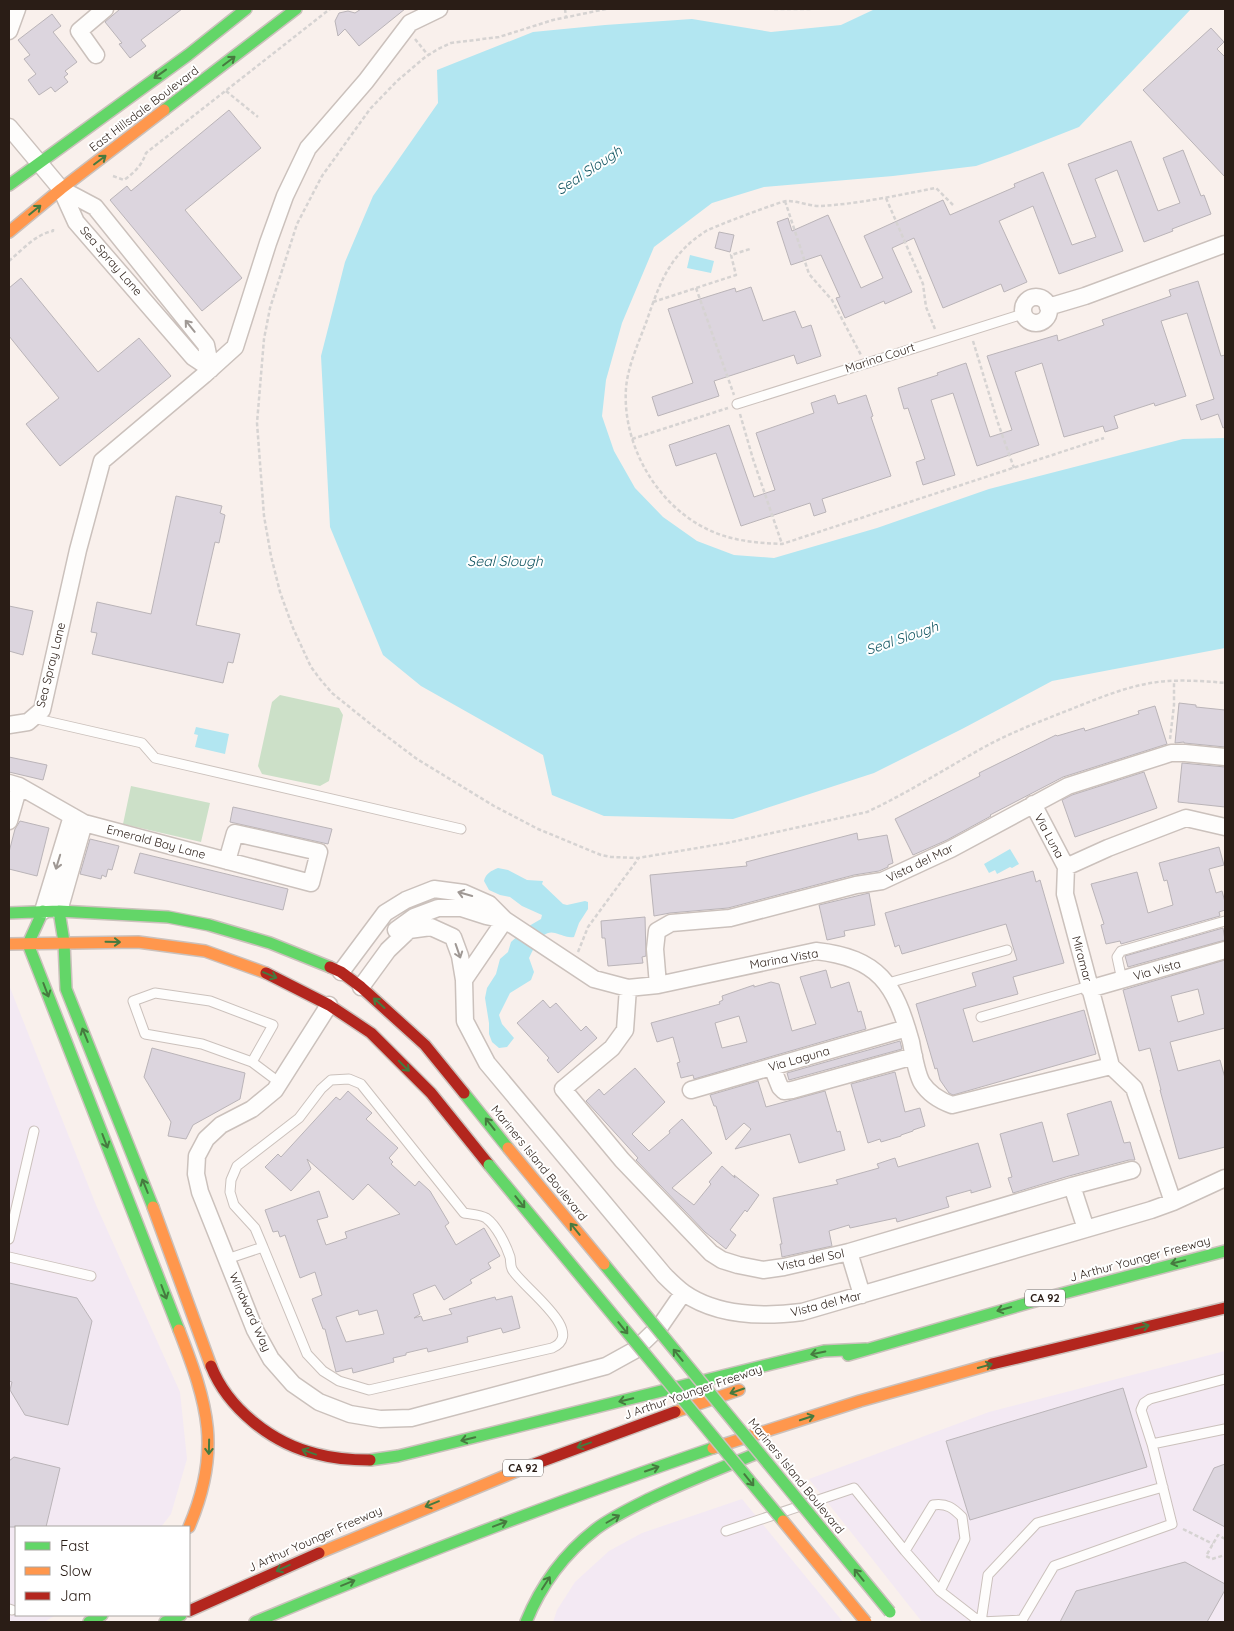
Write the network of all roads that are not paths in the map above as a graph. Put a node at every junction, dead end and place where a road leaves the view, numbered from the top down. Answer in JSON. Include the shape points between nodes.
{"nodes":[{"id":1,"x":17,"y":9,"type":"edge"},
{"id":2,"x":105,"y":9,"type":"edge"},
{"id":3,"x":246,"y":9,"type":"edge"},
{"id":4,"x":296,"y":9,"type":"edge"},
{"id":5,"x":439,"y":9,"type":"edge"},
{"id":6,"x":9,"y":31,"type":"edge"},
{"id":7,"x":96,"y":55,"type":"dead end"},
{"id":8,"x":9,"y":128,"type":"edge"},
{"id":9,"x":39,"y":162,"type":"junction"},
{"id":10,"x":9,"y":185,"type":"edge"},
{"id":11,"x":61,"y":189,"type":"junction"},
{"id":12,"x":9,"y":232,"type":"edge"},
{"id":13,"x":1225,"y":244,"type":"edge"},
{"id":14,"x":159,"y":287,"type":"junction"},
{"id":15,"x":145,"y":300,"type":"junction"},
{"id":16,"x":1023,"y":314,"type":"joint"},
{"id":17,"x":211,"y":369,"type":"junction"},
{"id":18,"x":738,"y":404,"type":"road end"},
{"id":19,"x":33,"y":718,"type":"junction"},
{"id":20,"x":9,"y":725,"type":"edge"},
{"id":21,"x":1225,"y":757,"type":"edge"},
{"id":22,"x":14,"y":785,"type":"edge"},
{"id":23,"x":1033,"y":804,"type":"junction"},
{"id":24,"x":78,"y":819,"type":"junction"},
{"id":25,"x":9,"y":820,"type":"edge"},
{"id":26,"x":1225,"y":826,"type":"edge"},
{"id":27,"x":461,"y":829,"type":"dead end"},
{"id":28,"x":227,"y":861,"type":"junction"},
{"id":29,"x":1066,"y":867,"type":"junction"},
{"id":30,"x":51,"y":911,"type":"junction"},
{"id":31,"x":9,"y":913,"type":"edge"},
{"id":32,"x":1225,"y":921,"type":"edge"},
{"id":33,"x":511,"y":924,"type":"junction"},
{"id":34,"x":64,"y":942,"type":"junction"},
{"id":35,"x":9,"y":944,"type":"edge"},
{"id":36,"x":28,"y":944,"type":"junction"},
{"id":37,"x":388,"y":950,"type":"junction"},
{"id":38,"x":1007,"y":950,"type":"dead end"},
{"id":39,"x":1225,"y":950,"type":"edge"},
{"id":40,"x":341,"y":972,"type":"junction"},
{"id":41,"x":464,"y":980,"type":"junction"},
{"id":42,"x":1122,"y":980,"type":"junction"},
{"id":43,"x":888,"y":983,"type":"junction"},
{"id":44,"x":658,"y":985,"type":"junction"},
{"id":45,"x":361,"y":987,"type":"junction"},
{"id":46,"x":628,"y":988,"type":"junction"},
{"id":47,"x":1089,"y":988,"type":"junction"},
{"id":48,"x":329,"y":1005,"type":"junction"},
{"id":49,"x":981,"y":1017,"type":"dead end"},
{"id":50,"x":907,"y":1028,"type":"junction"},
{"id":51,"x":914,"y":1056,"type":"junction"},
{"id":52,"x":252,"y":1062,"type":"junction"},
{"id":53,"x":1111,"y":1066,"type":"junction"},
{"id":54,"x":772,"y":1067,"type":"junction"},
{"id":55,"x":280,"y":1083,"type":"junction"},
{"id":56,"x":691,"y":1090,"type":"dead end"},
{"id":57,"x":34,"y":1131,"type":"dead end"},
{"id":58,"x":1132,"y":1170,"type":"dead end"},
{"id":59,"x":1225,"y":1178,"type":"edge"},
{"id":60,"x":1072,"y":1186,"type":"junction"},
{"id":61,"x":1173,"y":1202,"type":"junction"},
{"id":62,"x":1086,"y":1229,"type":"junction"},
{"id":63,"x":9,"y":1239,"type":"edge"},
{"id":64,"x":263,"y":1247,"type":"junction"},
{"id":65,"x":1225,"y":1250,"type":"edge"},
{"id":66,"x":849,"y":1252,"type":"junction"},
{"id":67,"x":9,"y":1257,"type":"edge"},
{"id":68,"x":227,"y":1260,"type":"junction"},
{"id":69,"x":91,"y":1276,"type":"dead end"},
{"id":70,"x":683,"y":1293,"type":"junction"},
{"id":71,"x":862,"y":1295,"type":"junction"},
{"id":72,"x":1225,"y":1308,"type":"edge"},
{"id":73,"x":866,"y":1349,"type":"junction"},
{"id":74,"x":822,"y":1363,"type":"dead end"},
{"id":75,"x":937,"y":1378,"type":"junction"},
{"id":76,"x":1225,"y":1379,"type":"edge"},
{"id":77,"x":748,"y":1387,"type":"dead end"},
{"id":78,"x":828,"y":1424,"type":"dead end"},
{"id":79,"x":1225,"y":1429,"type":"edge"},
{"id":80,"x":1152,"y":1444,"type":"junction"},
{"id":81,"x":773,"y":1447,"type":"dead end"},
{"id":82,"x":1163,"y":1487,"type":"junction"},
{"id":83,"x":188,"y":1526,"type":"edge"},
{"id":84,"x":726,"y":1531,"type":"dead end"},
{"id":85,"x":905,"y":1551,"type":"junction"},
{"id":86,"x":940,"y":1591,"type":"junction"},
{"id":87,"x":190,"y":1611,"type":"edge"},
{"id":88,"x":179,"y":1616,"type":"edge"},
{"id":89,"x":1022,"y":1621,"type":"edge"},
{"id":90,"x":164,"y":1622,"type":"edge"},
{"id":91,"x":255,"y":1622,"type":"edge"},
{"id":92,"x":526,"y":1622,"type":"edge"},
{"id":93,"x":866,"y":1622,"type":"edge"},
{"id":94,"x":898,"y":1622,"type":"edge"},
{"id":95,"x":980,"y":1622,"type":"edge"}],
"edges":[{"from":1,"to":6,"type":"street"},
{"from":2,"to":7,"type":"street","via":[[79,32]]},
{"from":3,"to":9,"type":"main road","name":"East Hillsdale Boulevard","one_way":true,"via":[[214,36]]},
{"from":11,"to":4,"type":"main road","name":"East Hillsdale Boulevard","one_way":true},
{"from":5,"to":17,"type":"street","name":"Sea Spray Lane","via":[[410,23],[308,148],[285,196],[235,347]]},
{"from":8,"to":9,"type":"street"},
{"from":9,"to":10,"type":"main road","name":"East Hillsdale Boulevard"},
{"from":9,"to":11,"type":"street"},
{"from":12,"to":11,"type":"main road","name":"East Hillsdale Boulevard","one_way":true},
{"from":11,"to":14,"type":"street","name":"Sea Spray Lane","via":[[95,207]]},
{"from":11,"to":15,"type":"street","name":"Sea Spray Lane","via":[[76,222]]},
{"from":13,"to":16,"type":"street","via":[[1048,307],[1048,315],[1043,321],[1035,323]]},
{"from":14,"to":15,"type":"lane"},
{"from":17,"to":14,"type":"street","name":"Sea Spray Lane","one_way":true,"via":[[206,345]]},
{"from":15,"to":17,"type":"street","name":"Sea Spray Lane","via":[[193,357]]},
{"from":16,"to":18,"type":"lane","name":"Marina Court"},
{"from":17,"to":19,"type":"street","name":"Sea Spray Lane","via":[[102,461],[42,710]]},
{"from":19,"to":20,"type":"street","name":"Sea Spray Lane"},
{"from":19,"to":27,"type":"lane","via":[[142,743],[155,758]]},
{"from":21,"to":23,"type":"street","name":"Vista del Mar","via":[[1174,753],[1149,759],[1068,786]]},
{"from":22,"to":24,"type":"street","name":"Emerald Bay Lane"},
{"from":22,"to":25,"type":"street","name":"Emerald Bay Lane"},
{"from":23,"to":29,"type":"street","name":"Via Luna"},
{"from":23,"to":44,"type":"street","name":"Vista del Mar","via":[[882,881],[730,918],[671,923],[657,931]]},
{"from":24,"to":28,"type":"street","name":"Emerald Bay Lane"},
{"from":24,"to":30,"type":"street"},
{"from":26,"to":29,"type":"street","via":[[1186,818]]},
{"from":28,"to":28,"type":"street","name":"Emerald Bay Lane","via":[[312,883],[319,852],[234,833]]},
{"from":29,"to":47,"type":"street","name":"Miramar","via":[[1065,894]]},
{"from":30,"to":31,"type":"main road","name":"Mariners Island Boulevard"},
{"from":30,"to":34,"type":"main road"},
{"from":30,"to":36,"type":"main road"},
{"from":30,"to":40,"type":"main road","name":"Mariners Island Boulevard","via":[[168,917],[270,942]]},
{"from":32,"to":42,"type":"lane","via":[[1122,951],[1117,957]]},
{"from":33,"to":37,"type":"street","name":"Marina Vista","via":[[461,908],[438,908],[414,917],[395,930]]},
{"from":33,"to":40,"type":"street","name":"Marina Vista","one_way":true,"via":[[489,904],[464,893],[434,889],[385,913]]},
{"from":33,"to":41,"type":"street"},
{"from":33,"to":46,"type":"street","name":"Marina Vista","via":[[594,979]]},
{"from":34,"to":36,"type":"main road"},
{"from":34,"to":48,"type":"main road","one_way":true,"via":[[138,942],[206,952],[271,975]]},
{"from":73,"to":34,"type":"main road","one_way":true,"via":[[824,1352],[398,1456],[346,1460],[315,1454],[290,1444],[247,1416],[228,1396],[213,1370],[163,1232],[66,989]]},
{"from":35,"to":36,"type":"main road"},
{"from":36,"to":83,"type":"main road","one_way":true,"via":[[201,1389],[207,1415],[208,1467]]},
{"from":37,"to":41,"type":"street","name":"Vista del Mar","one_way":true,"via":[[409,930],[431,926],[453,936]]},
{"from":37,"to":45,"type":"street","name":"Vista del Mar"},
{"from":38,"to":43,"type":"lane"},
{"from":39,"to":42,"type":"street","name":"Via Vista"},
{"from":40,"to":45,"type":"main road","name":"Mariners Island Boulevard"},
{"from":41,"to":70,"type":"street","name":"Vista del Mar","via":[[465,1021],[487,1063],[664,1275]]},
{"from":42,"to":47,"type":"street","name":"Via Vista"},
{"from":43,"to":44,"type":"street","name":"Marina Vista","via":[[861,962],[840,954],[816,951]]},
{"from":43,"to":50,"type":"street","name":"Marina Vista"},
{"from":44,"to":46,"type":"street","name":"Marina Vista"},
{"from":94,"to":45,"type":"main road","name":"Mariners Island Boulevard","one_way":true,"bridge":true,"via":[[425,1044]]},
{"from":46,"to":66,"type":"street","name":"Vista del Sol","via":[[625,1030],[612,1048],[563,1089],[616,1153],[711,1253],[722,1260],[763,1270]]},
{"from":47,"to":49,"type":"lane"},
{"from":47,"to":53,"type":"street","name":"Miramar"},
{"from":48,"to":55,"type":"street","name":"Windward Way"},
{"from":48,"to":93,"type":"main road","one_way":true,"bridge":true,"via":[[371,1033],[431,1093]]},
{"from":50,"to":51,"type":"street","name":"Marina Vista"},
{"from":50,"to":54,"type":"street","name":"Via Laguna"},
{"from":51,"to":53,"type":"street","name":"Marina Vista","via":[[922,1083],[939,1101],[952,1105]]},
{"from":51,"to":54,"type":"street","via":[[784,1091]]},
{"from":52,"to":52,"type":"lane","via":[[202,1044],[145,1034],[133,1002],[155,993],[210,1001],[273,1025]]},
{"from":52,"to":55,"type":"lane"},
{"from":53,"to":61,"type":"street","via":[[1134,1088]]},
{"from":54,"to":56,"type":"street","name":"Via Laguna"},
{"from":55,"to":68,"type":"street","name":"Windward Way","via":[[252,1109],[221,1125],[206,1139],[197,1156],[200,1192]]},
{"from":57,"to":63,"type":"lane"},
{"from":58,"to":60,"type":"street","name":"Vista del Sol"},
{"from":59,"to":61,"type":"street","name":"Vista del Mar"},
{"from":60,"to":62,"type":"street"},
{"from":60,"to":66,"type":"street","name":"Vista del Sol"},
{"from":61,"to":62,"type":"street","name":"Vista del Mar"},
{"from":62,"to":71,"type":"street","name":"Vista del Mar"},
{"from":64,"to":64,"type":"lane","via":[[255,1228],[234,1205],[230,1192],[237,1166],[299,1118],[331,1080],[349,1079],[361,1084],[464,1212],[485,1217],[494,1227],[510,1257],[512,1269],[558,1319],[563,1340],[552,1348],[369,1390],[356,1386],[323,1371],[307,1354]]},
{"from":64,"to":68,"type":"lane"},
{"from":65,"to":73,"type":"main road","name":"J Arthur Younger Freeway","number":"CA 92","one_way":true},
{"from":66,"to":71,"type":"street","name":"Vista del Sol"},
{"from":67,"to":69,"type":"lane"},
{"from":68,"to":70,"type":"street","name":"Windward Way","via":[[255,1330],[271,1359],[293,1384],[318,1402],[350,1414],[380,1419],[411,1418],[606,1366],[642,1344],[661,1325]]},
{"from":70,"to":71,"type":"street","name":"Vista del Mar","via":[[726,1310],[778,1315],[802,1312]]},
{"from":75,"to":72,"type":"main road","one_way":true,"via":[[1074,1342]]},
{"from":73,"to":74,"type":"main road","name":"J Arthur Younger Freeway","number":"CA 92"},
{"from":75,"to":78,"type":"main road"},
{"from":91,"to":75,"type":"main road","one_way":true,"via":[[410,1558],[576,1496],[847,1404]]},
{"from":76,"to":80,"type":"lane","via":[[1144,1403],[1141,1410]]},
{"from":77,"to":87,"type":"main road","name":"J Arthur Younger Freeway","number":"CA 92","one_way":true,"via":[[486,1483],[302,1559]]},
{"from":79,"to":80,"type":"lane"},
{"from":80,"to":82,"type":"lane"},
{"from":92,"to":81,"type":"main road","one_way":true,"via":[[548,1579],[596,1528],[672,1489]]},
{"from":82,"to":89,"type":"lane","via":[[1172,1524],[1054,1566]]},
{"from":82,"to":95,"type":"lane","via":[[1038,1523],[988,1575]]},
{"from":84,"to":85,"type":"lane","via":[[854,1488]]},
{"from":85,"to":86,"type":"lane"},
{"from":85,"to":86,"type":"lane","via":[[933,1505],[944,1504],[962,1517],[964,1538]]},
{"from":86,"to":95,"type":"lane"},
{"from":88,"to":90,"type":"main road"},
{"from":89,"to":95,"type":"lane"}]}
